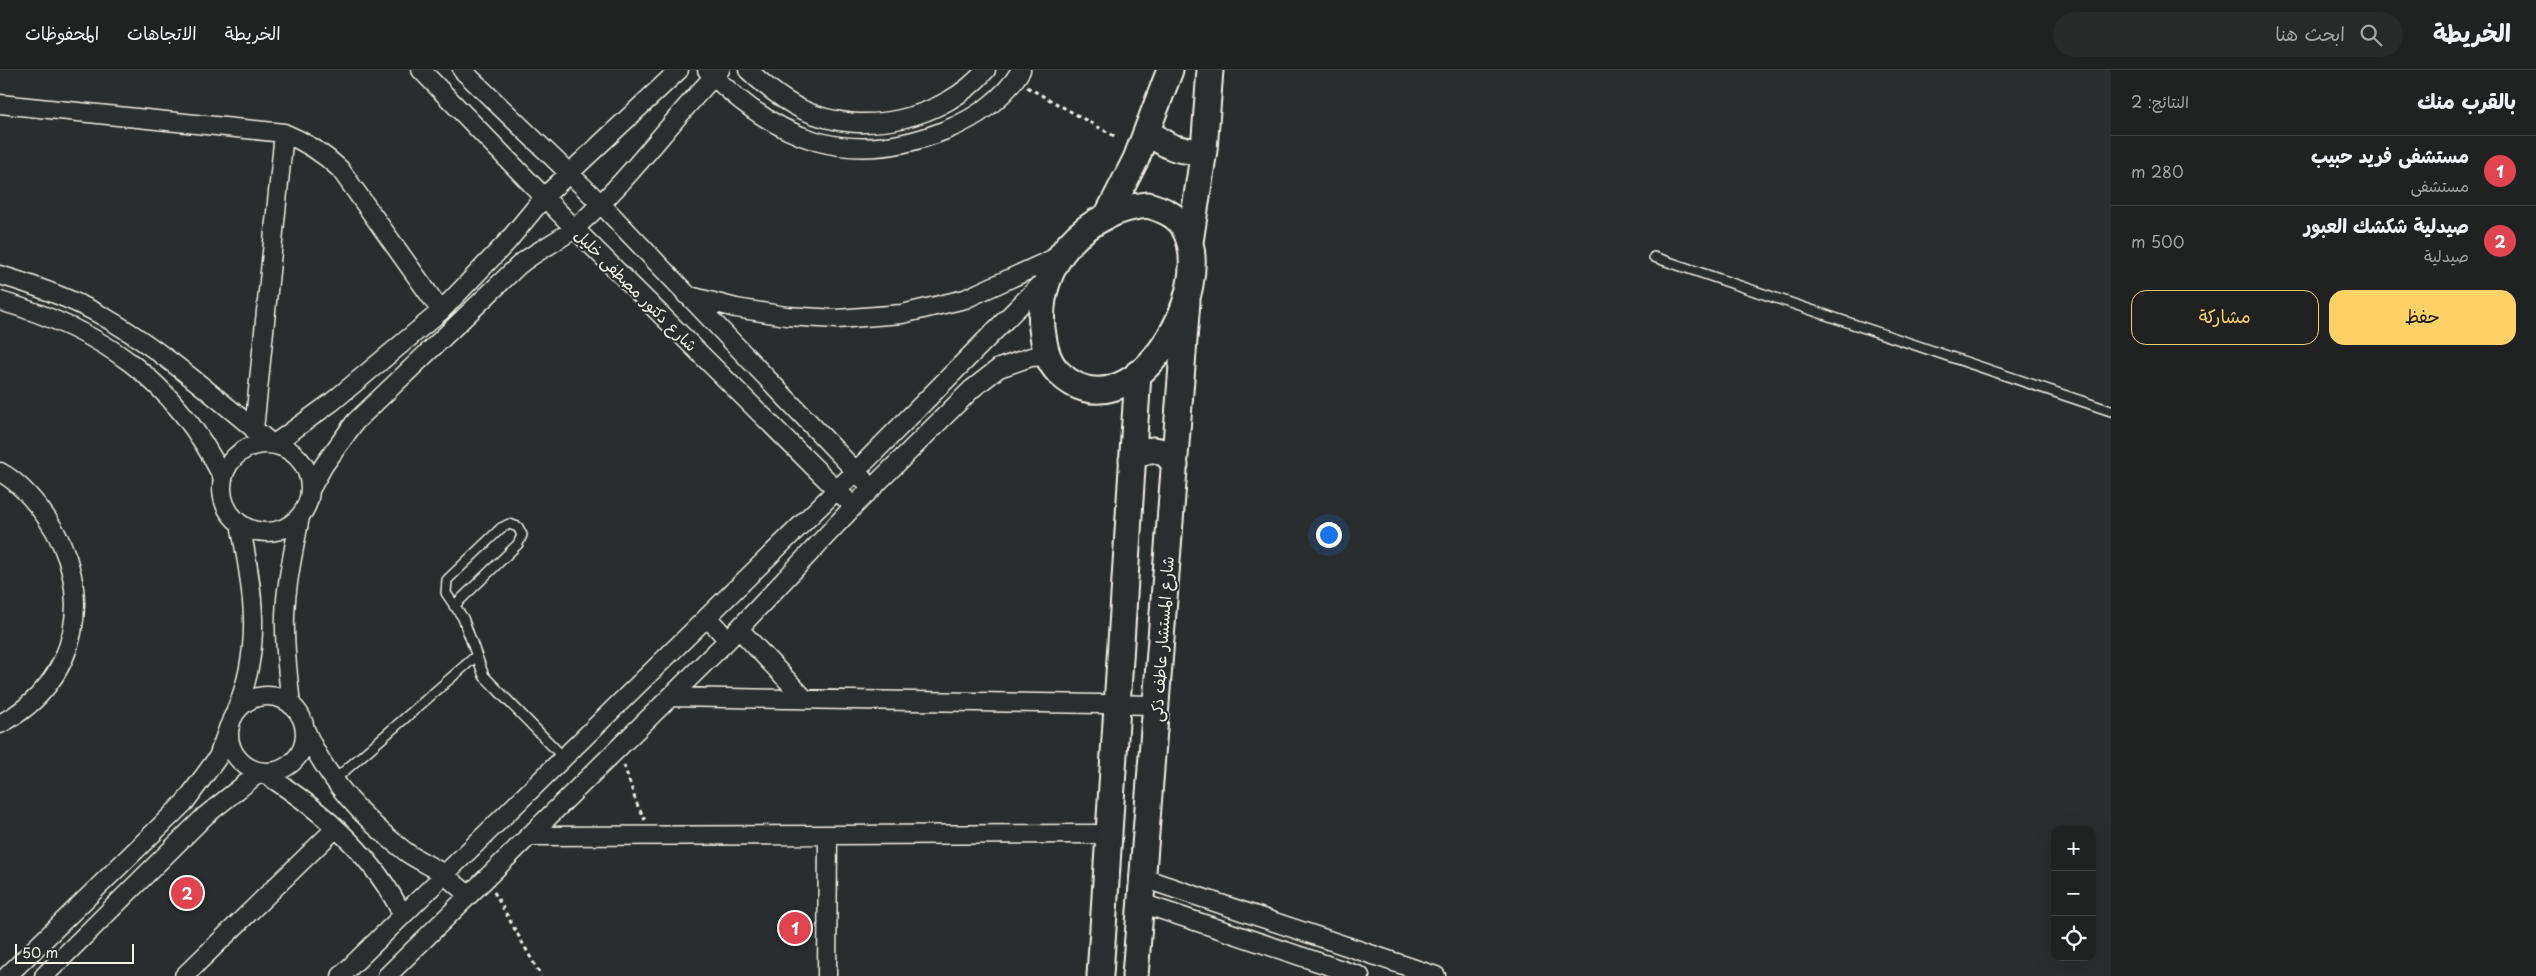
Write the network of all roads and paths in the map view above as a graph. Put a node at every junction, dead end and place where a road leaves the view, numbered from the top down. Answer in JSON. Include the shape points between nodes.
{"nodes":[{"id":1,"x":421,"y":70,"type":"edge"},
{"id":2,"x":462,"y":70,"type":"edge"},
{"id":3,"x":679,"y":70,"type":"edge"},
{"id":4,"x":748,"y":70,"type":"edge"},
{"id":5,"x":986,"y":70,"type":"edge"},
{"id":6,"x":1170,"y":70,"type":"edge"},
{"id":7,"x":1210,"y":70,"type":"edge"},
{"id":8,"x":714,"y":72,"type":"edge"},
{"id":9,"x":1019,"y":75,"type":"edge"},
{"id":10,"x":0,"y":104,"type":"edge"},
{"id":11,"x":1148,"y":130,"type":"junction"},
{"id":12,"x":284,"y":133,"type":"junction"},
{"id":13,"x":1116,"y":137,"type":"dead end"},
{"id":14,"x":1204,"y":150,"type":"junction"},
{"id":15,"x":570,"y":173,"type":"junction"},
{"id":16,"x":545,"y":196,"type":"junction"},
{"id":17,"x":600,"y":203,"type":"junction"},
{"id":18,"x":1108,"y":214,"type":"junction"},
{"id":19,"x":574,"y":228,"type":"junction"},
{"id":20,"x":1190,"y":242,"type":"junction"},
{"id":21,"x":1654,"y":257,"type":"dead end"},
{"id":22,"x":1054,"y":266,"type":"junction"},
{"id":23,"x":0,"y":275,"type":"edge"},
{"id":24,"x":686,"y":295,"type":"junction"},
{"id":25,"x":0,"y":301,"type":"edge"},
{"id":26,"x":1187,"y":301,"type":"junction"},
{"id":27,"x":441,"y":312,"type":"junction"},
{"id":28,"x":1047,"y":356,"type":"junction"},
{"id":29,"x":968,"y":359,"type":"junction"},
{"id":30,"x":1138,"y":373,"type":"junction"},
{"id":31,"x":984,"y":377,"type":"junction"},
{"id":32,"x":2111,"y":411,"type":"edge"},
{"id":33,"x":254,"y":430,"type":"junction"},
{"id":34,"x":273,"y":444,"type":"junction"},
{"id":35,"x":1132,"y":460,"type":"junction"},
{"id":36,"x":1175,"y":465,"type":"junction"},
{"id":37,"x":0,"y":472,"type":"edge"},
{"id":38,"x":855,"y":472,"type":"junction"},
{"id":39,"x":222,"y":476,"type":"junction"},
{"id":40,"x":311,"y":488,"type":"junction"},
{"id":41,"x":872,"y":488,"type":"junction"},
{"id":42,"x":836,"y":490,"type":"junction"},
{"id":43,"x":854,"y":506,"type":"junction"},
{"id":44,"x":300,"y":516,"type":"junction"},
{"id":45,"x":240,"y":524,"type":"junction"},
{"id":46,"x":454,"y":606,"type":"junction"},
{"id":47,"x":707,"y":617,"type":"junction"},
{"id":48,"x":734,"y":635,"type":"junction"},
{"id":49,"x":476,"y":656,"type":"junction"},
{"id":50,"x":670,"y":697,"type":"junction"},
{"id":51,"x":804,"y":698,"type":"junction"},
{"id":52,"x":1116,"y":704,"type":"junction"},
{"id":53,"x":291,"y":706,"type":"junction"},
{"id":54,"x":1157,"y":706,"type":"junction"},
{"id":55,"x":232,"y":720,"type":"junction"},
{"id":56,"x":0,"y":724,"type":"edge"},
{"id":57,"x":305,"y":729,"type":"junction"},
{"id":58,"x":620,"y":745,"type":"junction"},
{"id":59,"x":563,"y":757,"type":"junction"},
{"id":60,"x":261,"y":772,"type":"junction"},
{"id":61,"x":333,"y":781,"type":"junction"},
{"id":62,"x":336,"y":828,"type":"junction"},
{"id":63,"x":152,"y":834,"type":"junction"},
{"id":64,"x":1110,"y":834,"type":"junction"},
{"id":65,"x":828,"y":835,"type":"junction"},
{"id":66,"x":528,"y":836,"type":"junction"},
{"id":67,"x":656,"y":836,"type":"junction"},
{"id":68,"x":170,"y":851,"type":"junction"},
{"id":69,"x":443,"y":874,"type":"junction"},
{"id":70,"x":486,"y":878,"type":"junction"},
{"id":71,"x":1144,"y":878,"type":"junction"},
{"id":72,"x":468,"y":896,"type":"junction"},
{"id":73,"x":1141,"y":903,"type":"junction"},
{"id":74,"x":402,"y":914,"type":"junction"},
{"id":75,"x":7,"y":976,"type":"edge"},
{"id":76,"x":44,"y":976,"type":"edge"},
{"id":77,"x":184,"y":976,"type":"edge"},
{"id":78,"x":341,"y":976,"type":"edge"},
{"id":79,"x":387,"y":976,"type":"edge"},
{"id":80,"x":541,"y":976,"type":"edge"},
{"id":81,"x":827,"y":976,"type":"edge"},
{"id":82,"x":1100,"y":976,"type":"edge"},
{"id":83,"x":1135,"y":976,"type":"edge"},
{"id":84,"x":1360,"y":976,"type":"edge"},
{"id":85,"x":1436,"y":976,"type":"edge"}],
"edges":[{"from":1,"to":16,"type":"street","name":"شارع دكتور مصطفى خليل"},
{"from":2,"to":15,"type":"street","name":"شارع دكتور مصطفى خليل"},
{"from":3,"to":15,"type":"street"},
{"from":4,"to":5,"type":"street","via":[[768,89],[805,110],[845,122],[880,122],[913,116],[944,103],[977,81]]},
{"from":6,"to":11,"type":"street"},
{"from":7,"to":14,"type":"street"},
{"from":8,"to":9,"type":"street","via":[[753,111],[794,135],[841,148],[879,149],[917,142],[953,128],[986,110]]},
{"from":8,"to":17,"type":"street"},
{"from":9,"to":13,"type":"path"},
{"from":10,"to":12,"type":"street"},
{"from":11,"to":14,"type":"street","via":[[1173,149]]},
{"from":11,"to":18,"type":"street"},
{"from":12,"to":27,"type":"street","via":[[311,146],[340,169]]},
{"from":12,"to":33,"type":"street"},
{"from":14,"to":20,"type":"street"},
{"from":15,"to":16,"type":"street"},
{"from":15,"to":17,"type":"street","name":"شارع دكتور مصطفى خليل"},
{"from":16,"to":19,"type":"street","name":"شارع دكتور مصطفى خليل"},
{"from":16,"to":27,"type":"street"},
{"from":17,"to":19,"type":"street"},
{"from":17,"to":24,"type":"street","name":"شارع دكتور مصطفى خليل"},
{"from":18,"to":20,"type":"street","via":[[1148,205],[1167,212],[1182,225]]},
{"from":18,"to":22,"type":"street","via":[[1078,234]]},
{"from":19,"to":40,"type":"street","via":[[519,265],[355,422]]},
{"from":19,"to":42,"type":"street","name":"شارع دكتور مصطفى خليل"},
{"from":20,"to":26,"type":"street","via":[[1192,272]]},
{"from":21,"to":32,"type":"lane"},
{"from":22,"to":24,"type":"street","via":[[965,299],[902,314],[837,319],[786,316]]},
{"from":22,"to":28,"type":"street","via":[[1043,297]]},
{"from":22,"to":29,"type":"street"},
{"from":23,"to":33,"type":"street","via":[[39,287],[105,317],[157,353]]},
{"from":24,"to":38,"type":"street","name":"شارع دكتور مصطفى خليل"},
{"from":25,"to":39,"type":"street","via":[[27,309],[92,338],[145,374],[190,421]]},
{"from":26,"to":30,"type":"street","via":[[1176,329],[1159,353]]},
{"from":26,"to":36,"type":"street","name":"شارع المستشار عاطف ذكى"},
{"from":27,"to":34,"type":"street","via":[[332,402]]},
{"from":28,"to":30,"type":"street","via":[[1066,380],[1088,388],[1111,389]]},
{"from":28,"to":31,"type":"street","via":[[1014,362]]},
{"from":29,"to":31,"type":"street","via":[[979,362],[985,372]]},
{"from":29,"to":38,"type":"street"},
{"from":30,"to":35,"type":"street"},
{"from":31,"to":41,"type":"street"},
{"from":33,"to":34,"type":"street"},
{"from":34,"to":39,"type":"street","via":[[255,444],[240,451]]},
{"from":34,"to":40,"type":"street","via":[[289,450],[300,460],[308,473]]},
{"from":35,"to":36,"type":"street","via":[[1146,450],[1155,449],[1164,452]]},
{"from":35,"to":52,"type":"street"},
{"from":36,"to":54,"type":"street","name":"شارع المستشار عاطف ذكى"},
{"from":37,"to":56,"type":"street","via":[[34,500],[56,532],[71,567],[77,605],[69,647],[49,685],[19,715]]},
{"from":38,"to":41,"type":"street","name":"شارع دكتور مصطفى خليل"},
{"from":38,"to":42,"type":"street"},
{"from":39,"to":45,"type":"street","via":[[221,494],[227,511]]},
{"from":40,"to":44,"type":"street"},
{"from":41,"to":43,"type":"street"},
{"from":42,"to":43,"type":"street","name":"شارع دكتور مصطفى خليل"},
{"from":42,"to":47,"type":"street"},
{"from":43,"to":48,"type":"street"},
{"from":44,"to":45,"type":"street","via":[[287,527],[271,532],[255,531]]},
{"from":44,"to":53,"type":"street","via":[[285,615]]},
{"from":45,"to":55,"type":"street","via":[[252,586],[254,621],[245,689]]},
{"from":46,"to":46,"type":"lane","via":[[518,544],[522,535],[518,526],[504,525],[448,580],[446,593]]},
{"from":46,"to":49,"type":"lane","via":[[472,636]]},
{"from":47,"to":48,"type":"street"},
{"from":47,"to":59,"type":"street"},
{"from":48,"to":50,"type":"street"},
{"from":48,"to":51,"type":"street"},
{"from":49,"to":59,"type":"lane","via":[[484,676]]},
{"from":49,"to":61,"type":"lane"},
{"from":50,"to":51,"type":"street"},
{"from":50,"to":58,"type":"street"},
{"from":51,"to":52,"type":"street"},
{"from":52,"to":54,"type":"street"},
{"from":52,"to":64,"type":"street"},
{"from":53,"to":55,"type":"street","via":[[267,696],[254,698],[242,705]]},
{"from":53,"to":57,"type":"street","via":[[298,712]]},
{"from":54,"to":71,"type":"street","name":"شارع المستشار عاطف ذكى"},
{"from":55,"to":60,"type":"street","via":[[228,738],[235,755],[248,768]]},
{"from":55,"to":63,"type":"street","via":[[218,757],[203,780]]},
{"from":57,"to":60,"type":"street","via":[[303,746],[294,761],[279,770]]},
{"from":57,"to":61,"type":"street"},
{"from":58,"to":66,"type":"street"},
{"from":58,"to":67,"type":"path","via":[[636,802]]},
{"from":59,"to":69,"type":"street"},
{"from":60,"to":62,"type":"street","via":[[298,796]]},
{"from":60,"to":68,"type":"street","via":[[224,799]]},
{"from":61,"to":69,"type":"street","via":[[391,841]]},
{"from":62,"to":74,"type":"street","via":[[382,878]]},
{"from":62,"to":77,"type":"street"},
{"from":63,"to":68,"type":"street"},
{"from":63,"to":75,"type":"street"},
{"from":64,"to":65,"type":"street"},
{"from":64,"to":82,"type":"street"},
{"from":65,"to":67,"type":"street"},
{"from":65,"to":81,"type":"street"},
{"from":66,"to":67,"type":"street"},
{"from":66,"to":70,"type":"street"},
{"from":68,"to":76,"type":"street"},
{"from":69,"to":72,"type":"street"},
{"from":69,"to":74,"type":"street"},
{"from":70,"to":72,"type":"street"},
{"from":70,"to":80,"type":"path"},
{"from":71,"to":73,"type":"street","name":"شارع المستشار عاطف ذكى"},
{"from":71,"to":85,"type":"street"},
{"from":72,"to":79,"type":"street"},
{"from":73,"to":83,"type":"street","name":"شارع المستشار عاطف ذكى"},
{"from":73,"to":84,"type":"street"},
{"from":74,"to":78,"type":"street"}]}
